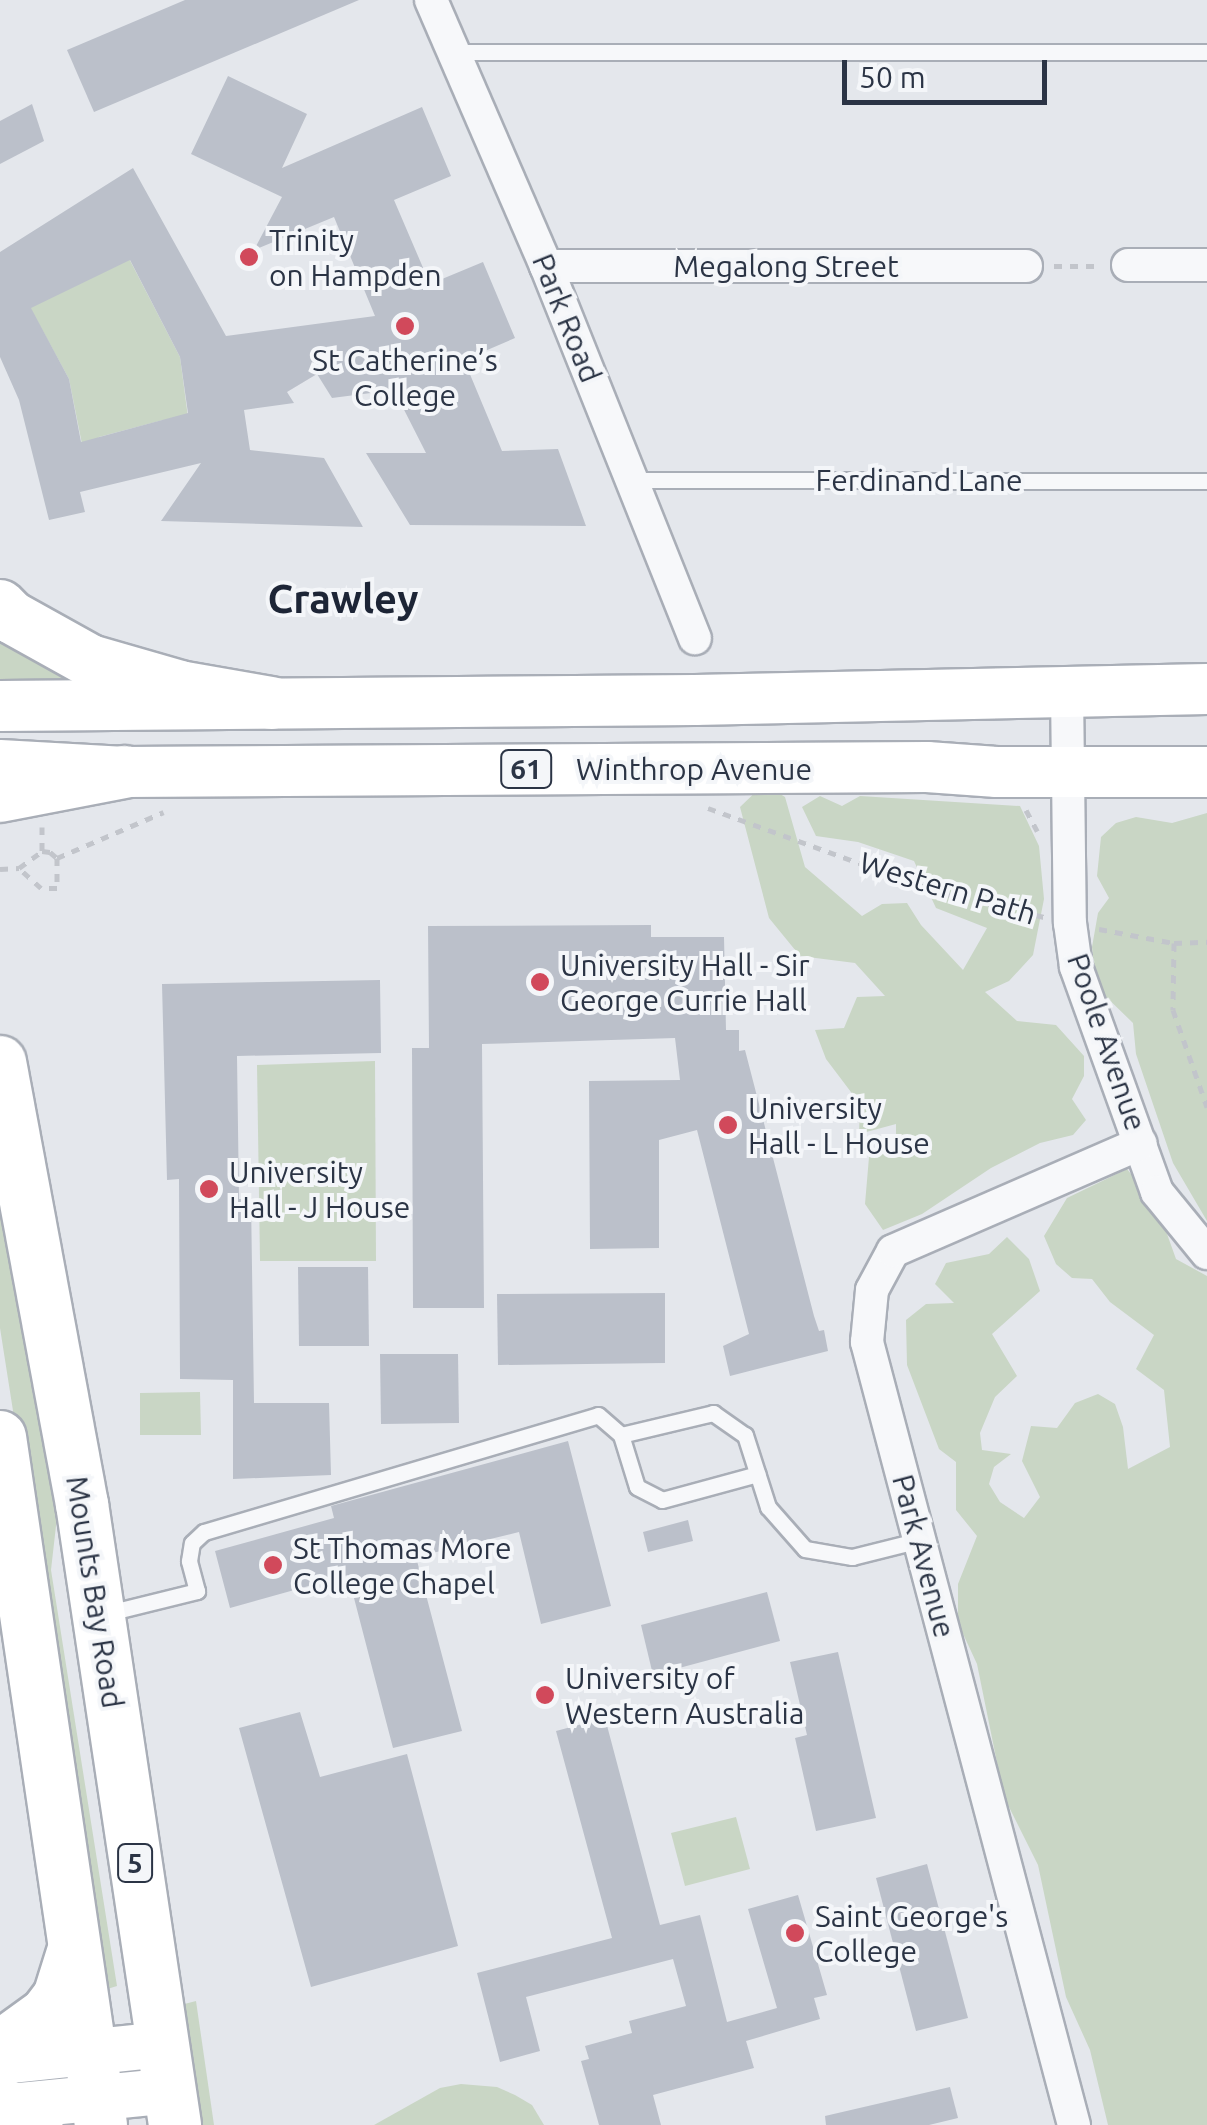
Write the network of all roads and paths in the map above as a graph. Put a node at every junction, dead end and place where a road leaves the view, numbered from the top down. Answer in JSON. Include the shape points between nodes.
{"nodes":[{"id":1,"x":431,"y":0,"type":"edge"},
{"id":2,"x":454,"y":52,"type":"junction"},
{"id":3,"x":1207,"y":52,"type":"edge"},
{"id":4,"x":546,"y":266,"type":"junction"},
{"id":5,"x":1026,"y":266,"type":"joint"},
{"id":6,"x":1128,"y":266,"type":"joint"},
{"id":7,"x":1207,"y":266,"type":"edge"},
{"id":8,"x":632,"y":480,"type":"junction"},
{"id":9,"x":1207,"y":480,"type":"edge"},
{"id":10,"x":0,"y":606,"type":"edge"},
{"id":11,"x":694,"y":638,"type":"dead end"},
{"id":12,"x":1207,"y":689,"type":"edge"},
{"id":13,"x":1067,"y":691,"type":"junction"},
{"id":14,"x":272,"y":702,"type":"junction"},
{"id":15,"x":0,"y":706,"type":"edge"},
{"id":16,"x":0,"y":765,"type":"edge"},
{"id":17,"x":125,"y":772,"type":"junction"},
{"id":18,"x":1207,"y":772,"type":"edge"},
{"id":19,"x":1067,"y":773,"type":"junction"},
{"id":20,"x":696,"y":804,"type":"dead end"},
{"id":21,"x":181,"y":805,"type":"dead end"},
{"id":22,"x":21,"y":808,"type":"edge"},
{"id":23,"x":42,"y":851,"type":"junction"},
{"id":24,"x":57,"y":858,"type":"junction"},
{"id":25,"x":20,"y":868,"type":"junction"},
{"id":26,"x":0,"y":869,"type":"edge"},
{"id":27,"x":1070,"y":924,"type":"junction"},
{"id":28,"x":1207,"y":942,"type":"edge"},
{"id":29,"x":1174,"y":943,"type":"junction"},
{"id":30,"x":0,"y":1062,"type":"edge"},
{"id":31,"x":1207,"y":1108,"type":"edge"},
{"id":32,"x":1142,"y":1143,"type":"junction"},
{"id":33,"x":1207,"y":1253,"type":"edge"},
{"id":34,"x":621,"y":1435,"type":"junction"},
{"id":35,"x":0,"y":1437,"type":"edge"},
{"id":36,"x":758,"y":1474,"type":"junction"},
{"id":37,"x":920,"y":1540,"type":"junction"},
{"id":38,"x":100,"y":1615,"type":"junction"},
{"id":39,"x":74,"y":1948,"type":"junction"},
{"id":40,"x":0,"y":2047,"type":"edge"},
{"id":41,"x":169,"y":2086,"type":"edge"},
{"id":42,"x":96,"y":2092,"type":"edge"},
{"id":43,"x":11,"y":2100,"type":"edge"},
{"id":44,"x":1074,"y":2125,"type":"edge"}],
"edges":[{"from":1,"to":2,"type":"street","name":"Park Road"},
{"from":2,"to":3,"type":"lane"},
{"from":2,"to":4,"type":"street","name":"Park Road"},
{"from":4,"to":5,"type":"street","name":"Megalong Street"},
{"from":4,"to":8,"type":"street","name":"Park Road"},
{"from":5,"to":6,"type":"path"},
{"from":6,"to":7,"type":"street"},
{"from":8,"to":9,"type":"lane","name":"Ferdinand Lane"},
{"from":8,"to":11,"type":"street","name":"Park Road"},
{"from":10,"to":14,"type":"highway","via":[[90,661],[180,687]]},
{"from":12,"to":13,"type":"main road"},
{"from":13,"to":14,"type":"main road"},
{"from":13,"to":19,"type":"street","name":"Poole Avenue"},
{"from":14,"to":15,"type":"main road"},
{"from":16,"to":17,"type":"main road","name":"Winthrop Avenue","number":"61"},
{"from":17,"to":19,"type":"main road","name":"Winthrop Avenue","number":"61","via":[[927,766]]},
{"from":17,"to":22,"type":"highway","number":"61"},
{"from":18,"to":19,"type":"main road","name":"Winthrop Avenue","number":"61"},
{"from":19,"to":27,"type":"street","name":"Poole Avenue"},
{"from":20,"to":27,"type":"path","name":"Western Path","via":[[942,893]]},
{"from":21,"to":24,"type":"path"},
{"from":22,"to":23,"type":"path"},
{"from":23,"to":24,"type":"path"},
{"from":23,"to":25,"type":"path"},
{"from":24,"to":25,"type":"path","via":[[57,888],[41,888]]},
{"from":25,"to":26,"type":"path"},
{"from":27,"to":29,"type":"path","name":"Western Path"},
{"from":27,"to":32,"type":"street","name":"Poole Avenue","via":[[1076,967]]},
{"from":28,"to":29,"type":"path","name":"Western Path"},
{"from":29,"to":31,"type":"path","via":[[1173,1010]]},
{"from":30,"to":38,"type":"highway","name":"Mounts Bay Road","number":"5"},
{"from":32,"to":33,"type":"street","name":"Poole Avenue","via":[[1157,1192]]},
{"from":32,"to":37,"type":"street","name":"Park Avenue","via":[[893,1251],[872,1290],[867,1342]]},
{"from":34,"to":36,"type":"lane","via":[[713,1413],[746,1435]]},
{"from":34,"to":36,"type":"lane","via":[[637,1487],[662,1500]]},
{"from":34,"to":38,"type":"lane","via":[[598,1415],[204,1532],[192,1543],[197,1591]]},
{"from":35,"to":39,"type":"highway"},
{"from":36,"to":37,"type":"lane","via":[[768,1507],[806,1549],[852,1558]]},
{"from":37,"to":44,"type":"street","name":"Park Avenue"},
{"from":38,"to":41,"type":"highway","name":"Mounts Bay Road","number":"5"},
{"from":39,"to":40,"type":"highway","via":[[68,1977],[46,2014]]},
{"from":39,"to":42,"type":"highway"},
{"from":41,"to":42,"type":"main road"},
{"from":42,"to":43,"type":"main road"}]}
